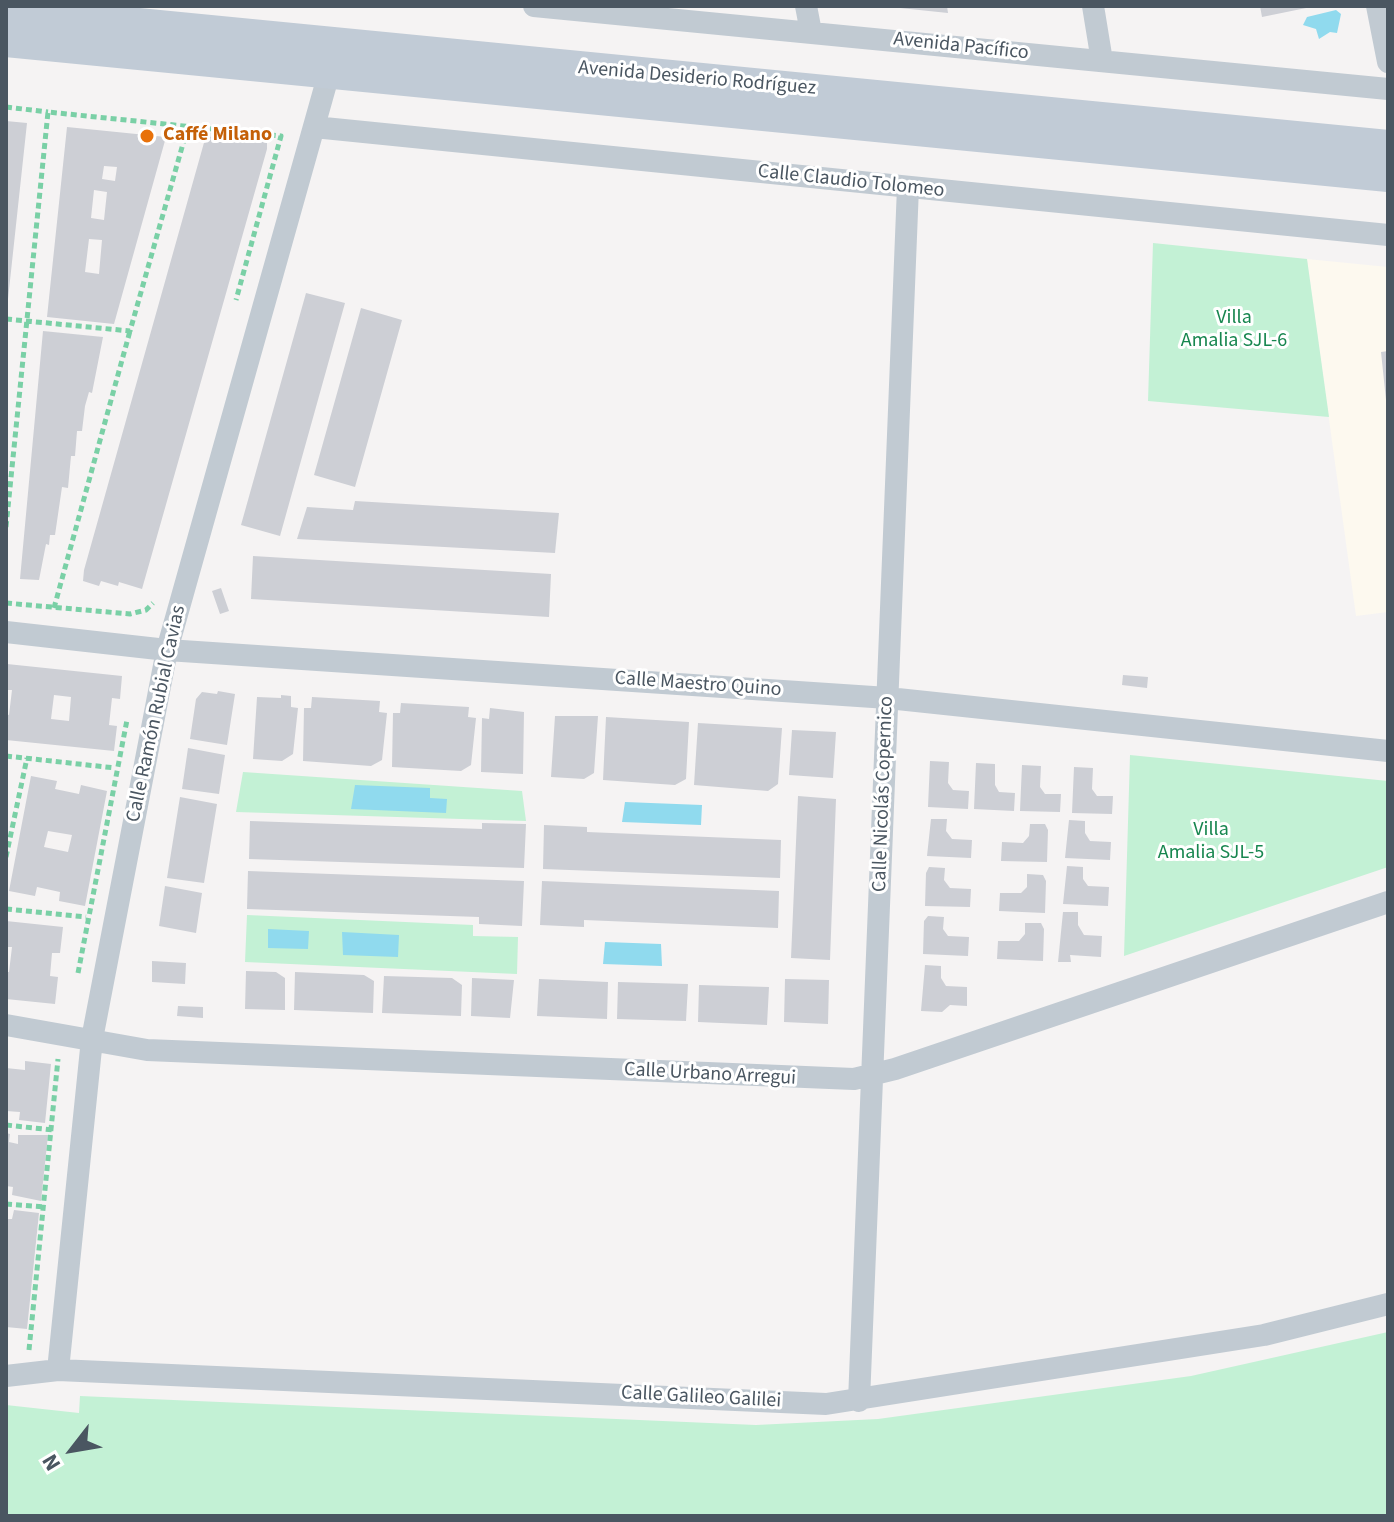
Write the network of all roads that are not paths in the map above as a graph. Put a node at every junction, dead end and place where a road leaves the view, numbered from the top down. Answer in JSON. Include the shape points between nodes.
{"nodes":[{"id":1,"x":534,"y":6,"type":"edge"},
{"id":2,"x":806,"y":6,"type":"edge"},
{"id":3,"x":1093,"y":6,"type":"edge"},
{"id":4,"x":1377,"y":6,"type":"edge"},
{"id":5,"x":6,"y":11,"type":"edge"},
{"id":6,"x":811,"y":32,"type":"junction"},
{"id":7,"x":6,"y":41,"type":"edge"},
{"id":8,"x":1102,"y":61,"type":"junction"},
{"id":9,"x":1388,"y":62,"type":"edge"},
{"id":10,"x":329,"y":73,"type":"junction"},
{"id":11,"x":1388,"y":89,"type":"edge"},
{"id":12,"x":314,"y":127,"type":"junction"},
{"id":13,"x":1388,"y":146,"type":"edge"},
{"id":14,"x":1388,"y":176,"type":"edge"},
{"id":15,"x":908,"y":187,"type":"junction"},
{"id":16,"x":1388,"y":235,"type":"edge"},
{"id":17,"x":6,"y":632,"type":"edge"},
{"id":18,"x":167,"y":650,"type":"junction"},
{"id":19,"x":888,"y":698,"type":"junction"},
{"id":20,"x":1388,"y":751,"type":"edge"},
{"id":21,"x":1388,"y":902,"type":"edge"},
{"id":22,"x":6,"y":1025,"type":"edge"},
{"id":23,"x":92,"y":1039,"type":"junction"},
{"id":24,"x":874,"y":1074,"type":"junction"},
{"id":25,"x":1388,"y":1304,"type":"edge"},
{"id":26,"x":58,"y":1370,"type":"junction"},
{"id":27,"x":6,"y":1376,"type":"edge"},
{"id":28,"x":859,"y":1401,"type":"junction"}],
"edges":[{"from":1,"to":6,"type":"street","name":"Avenida Pacífico"},
{"from":2,"to":6,"type":"street"},
{"from":3,"to":8,"type":"street"},
{"from":4,"to":9,"type":"street"},
{"from":5,"to":13,"type":"street","name":"Avenida Desiderio Rodríguez"},
{"from":6,"to":8,"type":"street","name":"Avenida Pacífico"},
{"from":7,"to":10,"type":"street","name":"Avenida Desiderio Rodríguez"},
{"from":8,"to":11,"type":"street","name":"Avenida Pacífico"},
{"from":10,"to":12,"type":"street","name":"Calle Ramón Rubial Cavias"},
{"from":10,"to":14,"type":"street","name":"Avenida Desiderio Rodríguez"},
{"from":12,"to":15,"type":"street","name":"Calle Claudio Tolomeo"},
{"from":12,"to":18,"type":"street","name":"Calle Ramón Rubial Cavias"},
{"from":15,"to":16,"type":"street","name":"Calle Claudio Tolomeo"},
{"from":15,"to":19,"type":"street","name":"Calle Nicolás Copernico"},
{"from":17,"to":18,"type":"street","name":"Calle Maestro Quino"},
{"from":18,"to":19,"type":"street","name":"Calle Maestro Quino"},
{"from":18,"to":23,"type":"street","name":"Calle Ramón Rubial Cavias"},
{"from":19,"to":20,"type":"street","name":"Calle Maestro Quino"},
{"from":19,"to":24,"type":"street","name":"Calle Nicolás Copernico"},
{"from":21,"to":24,"type":"street","name":"Calle Urbano Arregui"},
{"from":22,"to":23,"type":"street","name":"Calle Urbano Arregui"},
{"from":23,"to":24,"type":"street","name":"Calle Urbano Arregui","via":[[162,1050],[818,1080]]},
{"from":23,"to":26,"type":"street","name":"Calle Ramón Rubial Cavias"},
{"from":24,"to":28,"type":"street","name":"Calle Nicolás Copernico"},
{"from":25,"to":28,"type":"street","name":"Calle Galileo Galilei","via":[[1264,1335]]},
{"from":26,"to":27,"type":"street","name":"Calle Galileo Galilei"},
{"from":26,"to":28,"type":"street","name":"Calle Galileo Galilei","via":[[826,1404]]}]}
